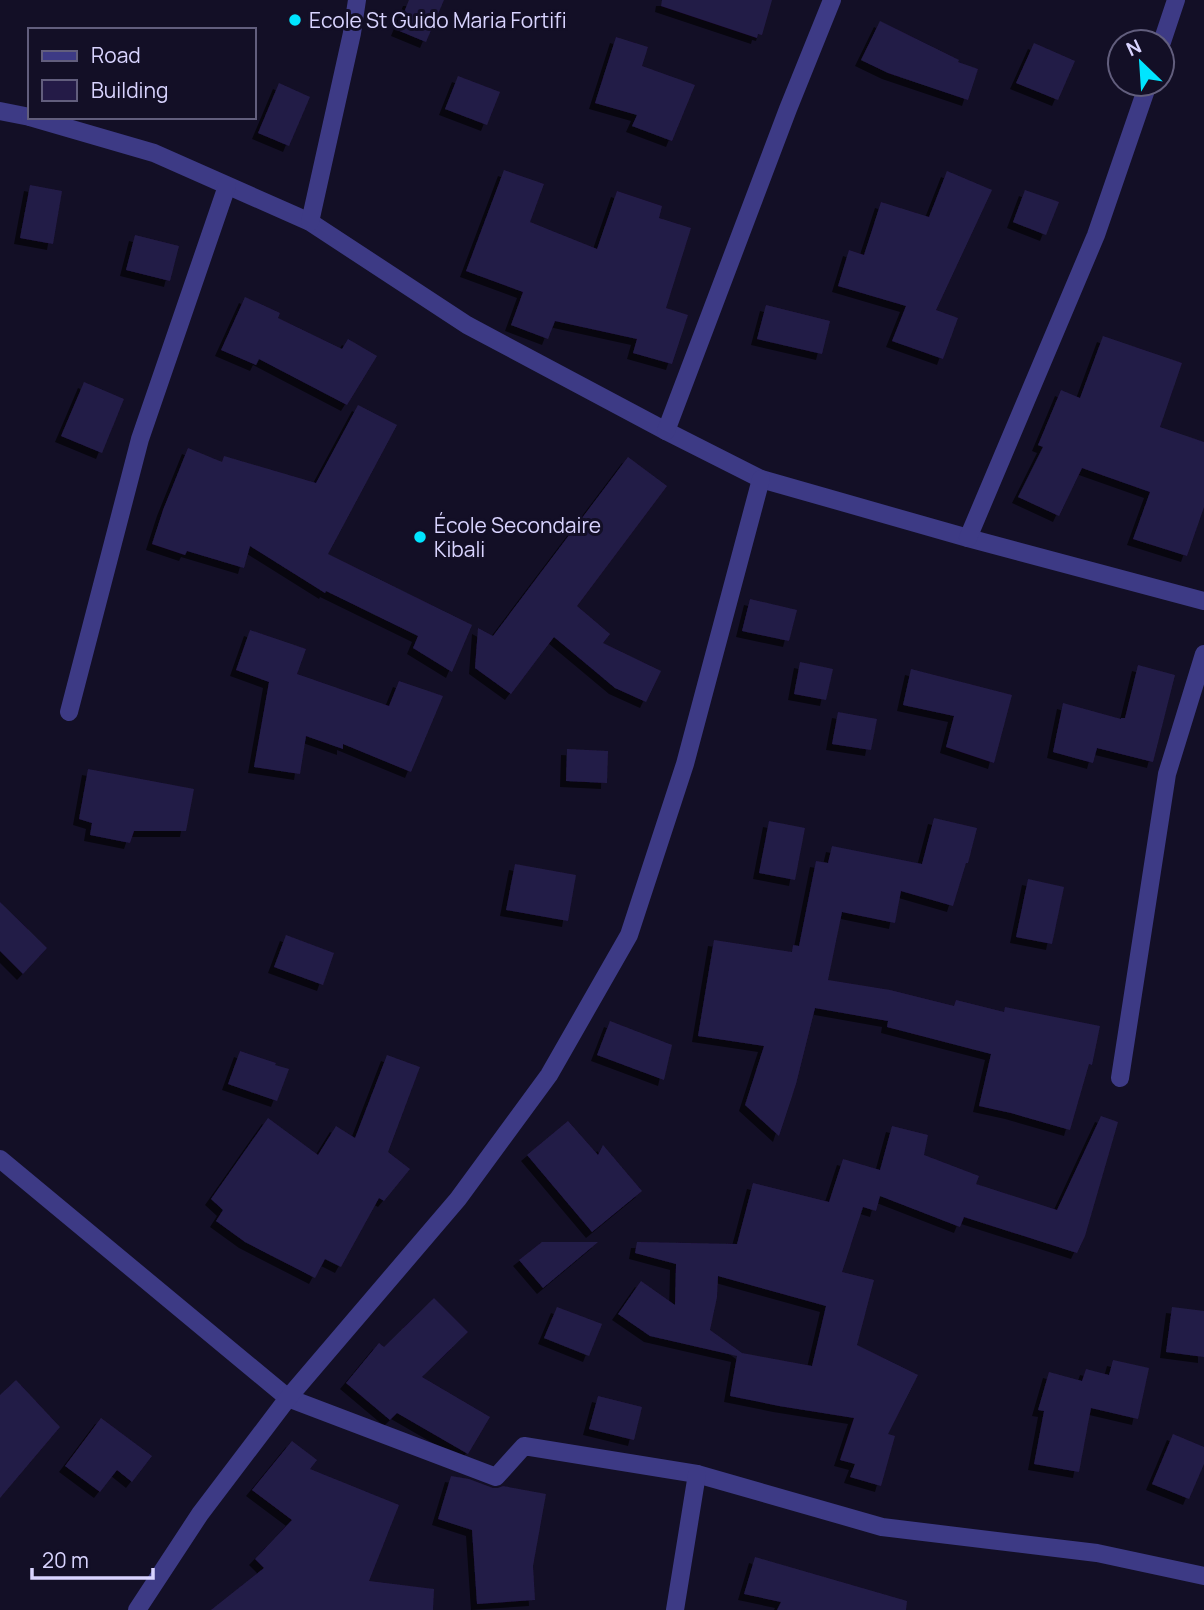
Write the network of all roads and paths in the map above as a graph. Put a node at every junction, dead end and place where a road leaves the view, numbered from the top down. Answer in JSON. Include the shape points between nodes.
{"nodes":[{"id":1,"x":357,"y":0,"type":"edge"},
{"id":2,"x":832,"y":0,"type":"edge"},
{"id":3,"x":1177,"y":0,"type":"edge"},
{"id":4,"x":1167,"y":28,"type":"edge"},
{"id":5,"x":1143,"y":98,"type":"edge"},
{"id":6,"x":0,"y":111,"type":"edge"},
{"id":7,"x":28,"y":117,"type":"edge"},
{"id":8,"x":37,"y":119,"type":"edge"},
{"id":9,"x":227,"y":186,"type":"junction"},
{"id":10,"x":310,"y":222,"type":"junction"},
{"id":11,"x":666,"y":431,"type":"junction"},
{"id":12,"x":761,"y":479,"type":"junction"},
{"id":13,"x":968,"y":538,"type":"junction"},
{"id":14,"x":1204,"y":601,"type":"edge"},
{"id":15,"x":1204,"y":654,"type":"edge"},
{"id":16,"x":69,"y":712,"type":"dead end"},
{"id":17,"x":1120,"y":1078,"type":"dead end"},
{"id":18,"x":0,"y":1159,"type":"edge"},
{"id":19,"x":288,"y":1398,"type":"junction"},
{"id":20,"x":697,"y":1474,"type":"junction"},
{"id":21,"x":1204,"y":1576,"type":"edge"},
{"id":22,"x":137,"y":1610,"type":"edge"},
{"id":23,"x":675,"y":1610,"type":"edge"}],
"edges":[{"from":1,"to":10,"type":"street"},
{"from":2,"to":11,"type":"street"},
{"from":3,"to":4,"type":"street"},
{"from":5,"to":13,"type":"street","via":[[1096,234]]},
{"from":6,"to":7,"type":"street"},
{"from":8,"to":9,"type":"street","via":[[154,153]]},
{"from":9,"to":10,"type":"street"},
{"from":9,"to":16,"type":"street","via":[[141,439]]},
{"from":10,"to":11,"type":"street","via":[[467,325]]},
{"from":11,"to":12,"type":"street"},
{"from":12,"to":13,"type":"street"},
{"from":12,"to":19,"type":"street","via":[[685,764],[629,935],[549,1075],[458,1199]]},
{"from":13,"to":14,"type":"street"},
{"from":15,"to":17,"type":"street","via":[[1167,774]]},
{"from":18,"to":19,"type":"street"},
{"from":19,"to":20,"type":"street","via":[[496,1477],[524,1446]]},
{"from":19,"to":22,"type":"street","via":[[201,1514]]},
{"from":20,"to":21,"type":"street","via":[[882,1527],[1097,1553]]},
{"from":20,"to":23,"type":"street"}]}
